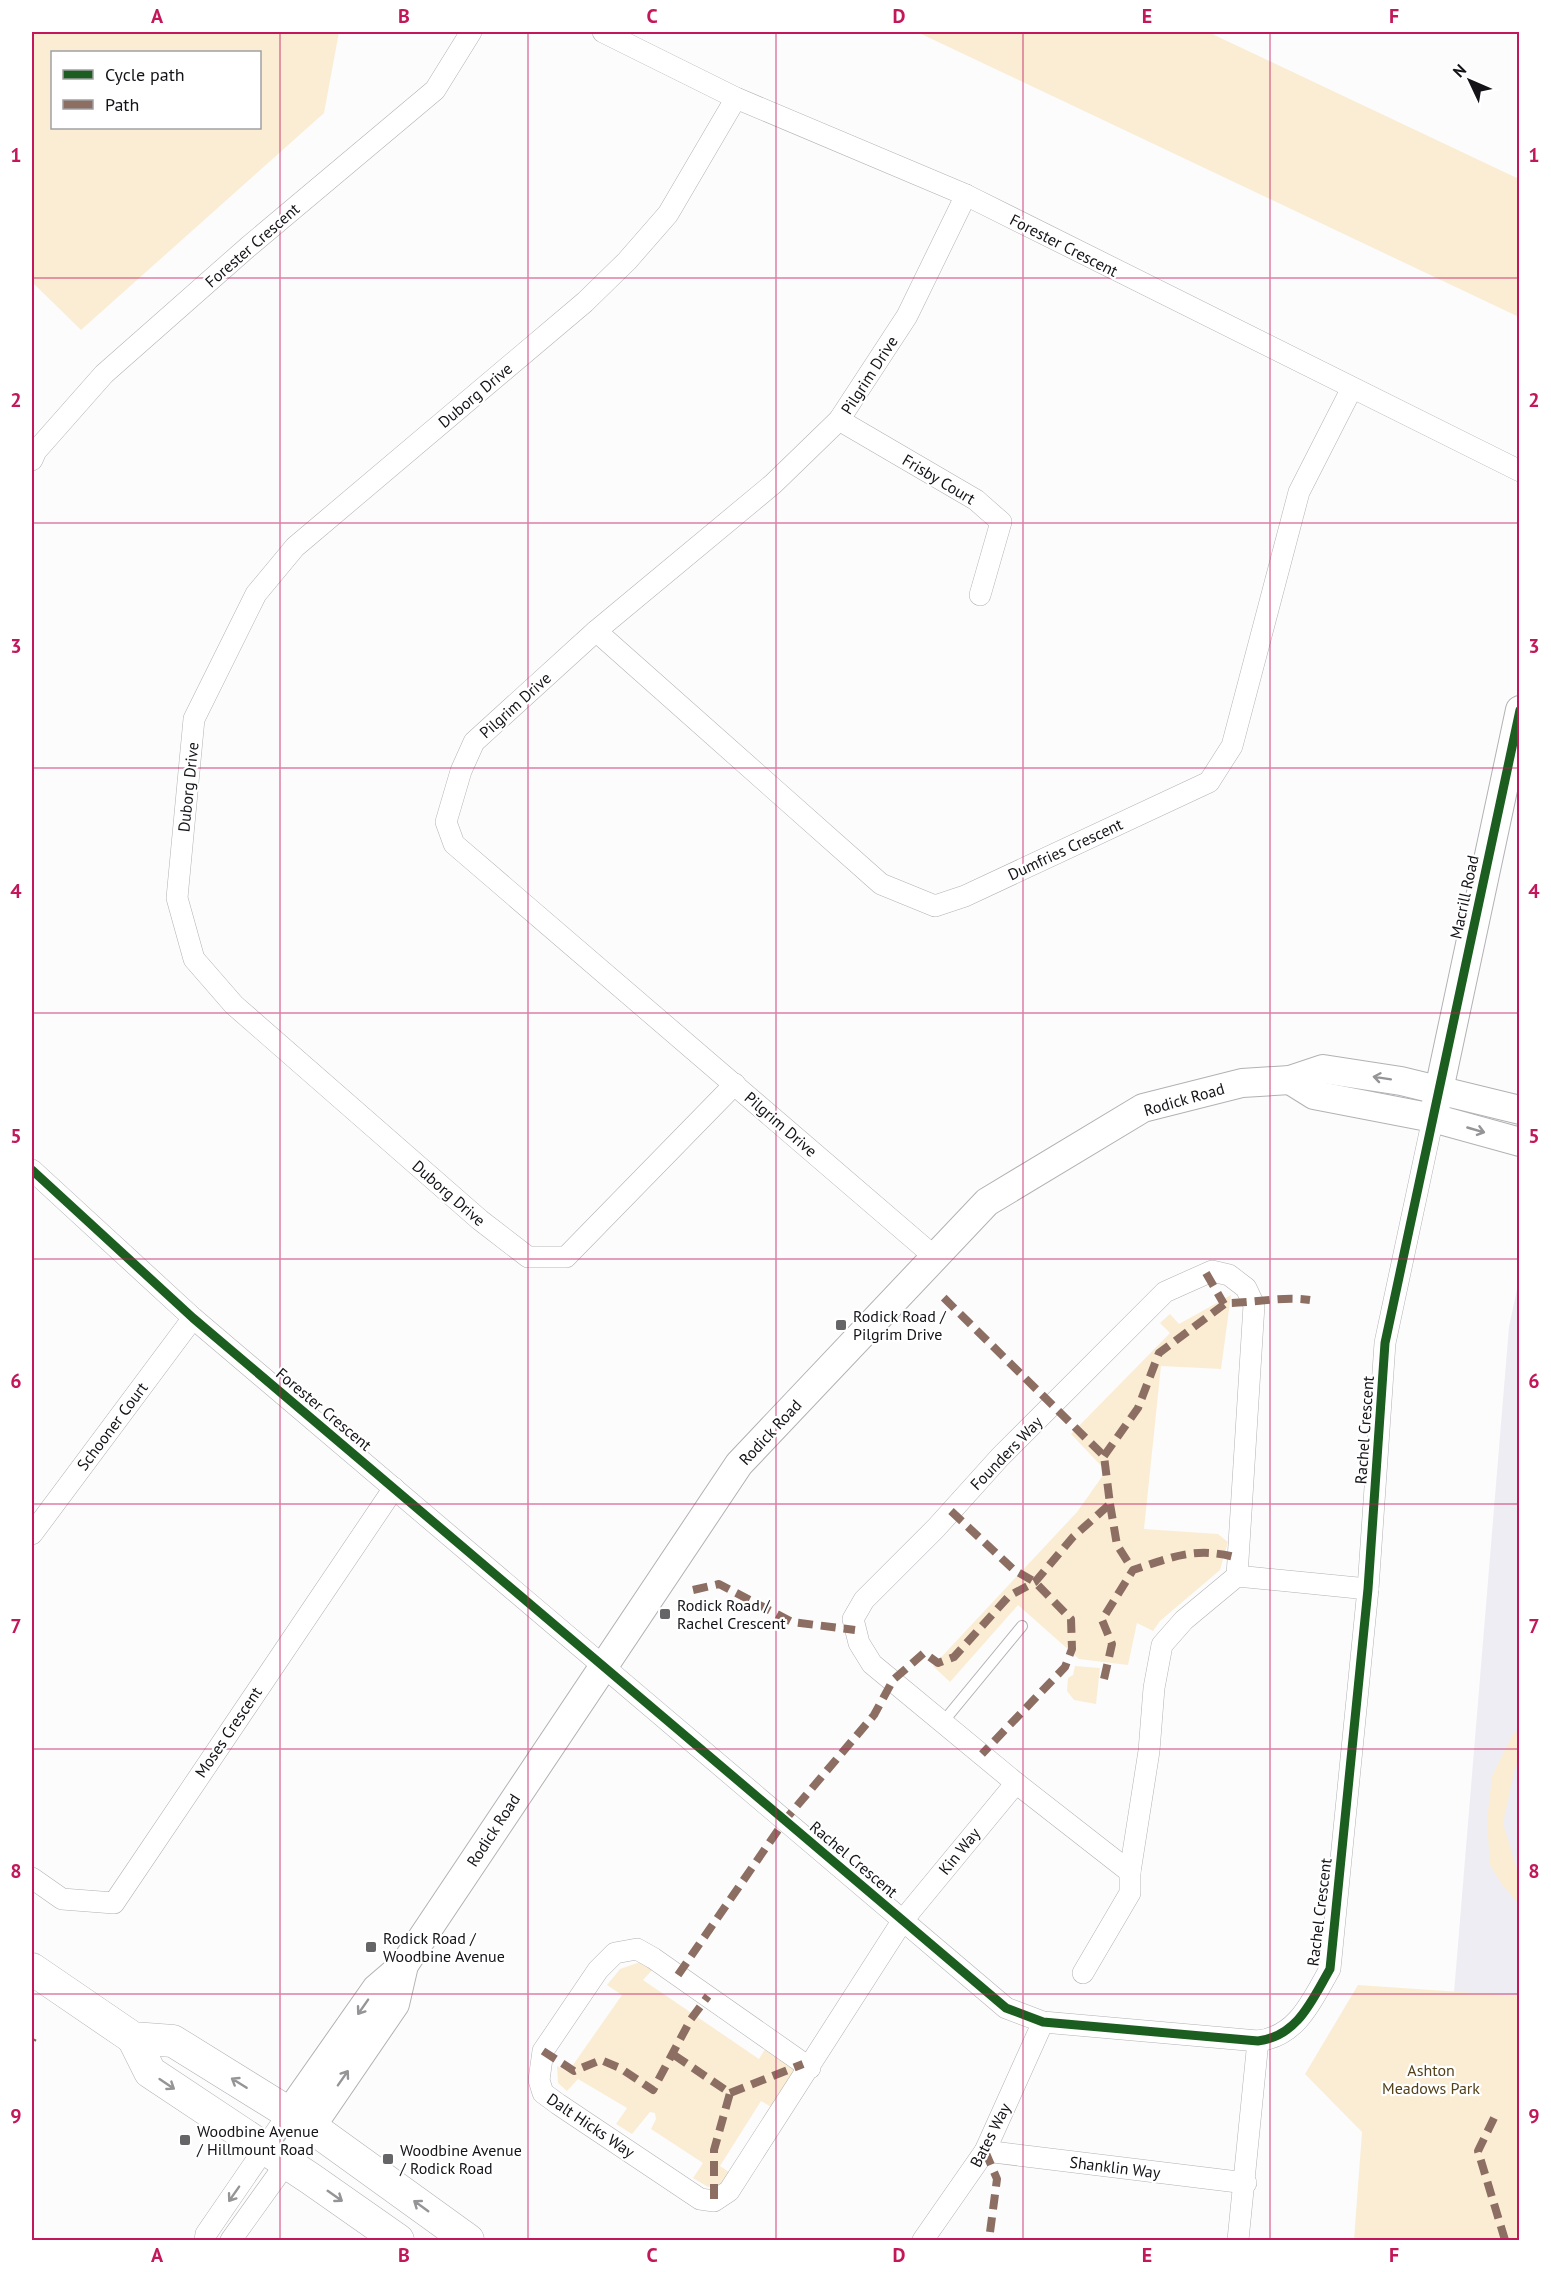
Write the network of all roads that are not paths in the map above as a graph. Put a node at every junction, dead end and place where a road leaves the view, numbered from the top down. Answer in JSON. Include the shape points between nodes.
{"nodes":[{"id":1,"x":471,"y":32,"type":"edge"},
{"id":2,"x":603,"y":32,"type":"edge"},
{"id":3,"x":736,"y":98,"type":"junction"},
{"id":4,"x":966,"y":195,"type":"junction"},
{"id":5,"x":1352,"y":388,"type":"junction"},
{"id":6,"x":839,"y":420,"type":"junction"},
{"id":7,"x":32,"y":460,"type":"edge"},
{"id":8,"x":1520,"y":471,"type":"edge"},
{"id":9,"x":981,"y":595,"type":"dead end"},
{"id":10,"x":596,"y":631,"type":"junction"},
{"id":11,"x":1520,"y":710,"type":"edge"},
{"id":12,"x":1290,"y":1080,"type":"junction"},
{"id":13,"x":735,"y":1084,"type":"junction"},
{"id":14,"x":1439,"y":1090,"type":"junction"},
{"id":15,"x":1520,"y":1110,"type":"edge"},
{"id":16,"x":1432,"y":1118,"type":"junction"},
{"id":17,"x":1520,"y":1142,"type":"edge"},
{"id":18,"x":32,"y":1170,"type":"edge"},
{"id":19,"x":936,"y":1258,"type":"junction"},
{"id":20,"x":193,"y":1318,"type":"junction"},
{"id":21,"x":394,"y":1488,"type":"junction"},
{"id":22,"x":32,"y":1534,"type":"edge"},
{"id":23,"x":1237,"y":1576,"type":"junction"},
{"id":24,"x":1368,"y":1589,"type":"junction"},
{"id":25,"x":1022,"y":1626,"type":"dead end"},
{"id":26,"x":602,"y":1666,"type":"junction"},
{"id":27,"x":943,"y":1722,"type":"junction"},
{"id":28,"x":1016,"y":1783,"type":"junction"},
{"id":29,"x":1130,"y":1872,"type":"junction"},
{"id":30,"x":32,"y":1878,"type":"edge"},
{"id":31,"x":903,"y":1920,"type":"junction"},
{"id":32,"x":32,"y":1970,"type":"edge"},
{"id":33,"x":1083,"y":1973,"type":"dead end"},
{"id":34,"x":1043,"y":2022,"type":"junction"},
{"id":35,"x":133,"y":2038,"type":"junction"},
{"id":36,"x":1258,"y":2042,"type":"junction"},
{"id":37,"x":810,"y":2068,"type":"junction"},
{"id":38,"x":299,"y":2120,"type":"junction"},
{"id":39,"x":985,"y":2151,"type":"junction"},
{"id":40,"x":276,"y":2156,"type":"junction"},
{"id":41,"x":1246,"y":2183,"type":"junction"},
{"id":42,"x":205,"y":2241,"type":"edge"},
{"id":43,"x":231,"y":2241,"type":"edge"},
{"id":44,"x":398,"y":2241,"type":"edge"},
{"id":45,"x":468,"y":2241,"type":"edge"},
{"id":46,"x":923,"y":2241,"type":"edge"},
{"id":47,"x":1238,"y":2241,"type":"edge"}],
"edges":[{"from":1,"to":7,"type":"street","name":"Forester Crescent","via":[[435,90],[104,374]]},
{"from":2,"to":3,"type":"street","name":"Forester Crescent"},
{"from":3,"to":4,"type":"street","name":"Forester Crescent"},
{"from":3,"to":13,"type":"street","name":"Duborg Drive","via":[[668,214],[627,261],[585,302],[296,547],[256,594],[194,719],[177,898],[194,959],[234,1005],[480,1220],[528,1257],[566,1257]]},
{"from":4,"to":5,"type":"street","name":"Forester Crescent"},
{"from":4,"to":6,"type":"street","name":"Pilgrim Drive","via":[[907,316]]},
{"from":5,"to":8,"type":"street","name":"Forester Crescent"},
{"from":5,"to":10,"type":"street","name":"Dumfries Crescent","via":[[1299,492],[1232,746],[1209,782],[965,896],[935,906],[881,884]]},
{"from":6,"to":9,"type":"street","name":"Frisby Court","via":[[976,500],[1001,522]]},
{"from":6,"to":10,"type":"street","name":"Pilgrim Drive","via":[[773,484]]},
{"from":10,"to":13,"type":"street","name":"Pilgrim Drive","via":[[474,742],[446,822],[454,844]]},
{"from":11,"to":14,"type":"main road","name":"Macrill Road"},
{"from":14,"to":12,"type":"main road","name":"Rodick Road","one_way":true,"via":[[1323,1069]]},
{"from":12,"to":16,"type":"main road","via":[[1314,1095]]},
{"from":12,"to":19,"type":"main road","name":"Rodick Road","via":[[1242,1083],[1143,1108],[987,1202]]},
{"from":13,"to":19,"type":"street","name":"Pilgrim Drive"},
{"from":14,"to":15,"type":"main road","name":"Rodick Road"},
{"from":14,"to":16,"type":"main road","name":"Macrill Road"},
{"from":16,"to":17,"type":"main road","one_way":true},
{"from":16,"to":24,"type":"street","name":"Rachel Crescent","via":[[1385,1343]]},
{"from":18,"to":20,"type":"street","name":"Forester Crescent"},
{"from":19,"to":26,"type":"main road","name":"Rodick Road","via":[[739,1464]]},
{"from":20,"to":21,"type":"street","name":"Forester Crescent"},
{"from":20,"to":22,"type":"street","name":"Schooner Court"},
{"from":21,"to":26,"type":"street","name":"Forester Crescent"},
{"from":21,"to":30,"type":"street","name":"Moses Crescent","via":[[114,1902],[62,1899]]},
{"from":23,"to":24,"type":"street"},
{"from":23,"to":27,"type":"street","name":"Founders Way","via":[[1254,1305],[1246,1288],[1229,1275],[1212,1271],[1165,1292],[864,1600],[853,1619],[859,1643],[872,1664]]},
{"from":23,"to":29,"type":"street","via":[[1184,1620],[1162,1645]]},
{"from":24,"to":36,"type":"street","name":"Rachel Crescent","via":[[1330,1969],[1298,2023],[1274,2039]]},
{"from":25,"to":27,"type":"lane"},
{"from":26,"to":31,"type":"street","name":"Rachel Crescent"},
{"from":26,"to":38,"type":"main road","name":"Rodick Road","via":[[404,1965],[395,2004]]},
{"from":27,"to":28,"type":"street","name":"Founders Way"},
{"from":28,"to":29,"type":"street","name":"Founders Way"},
{"from":28,"to":31,"type":"street","name":"Kin Way"},
{"from":29,"to":33,"type":"street","via":[[1130,1893]]},
{"from":31,"to":34,"type":"street","name":"Rachel Crescent","via":[[1006,2008]]},
{"from":31,"to":37,"type":"street","name":"Dalt Hicks Way"},
{"from":32,"to":35,"type":"main road"},
{"from":34,"to":36,"type":"street","name":"Rachel Crescent"},
{"from":34,"to":39,"type":"street","name":"Bates Way"},
{"from":38,"to":35,"type":"main road","one_way":true,"via":[[173,2042]]},
{"from":35,"to":40,"type":"main road","one_way":true,"via":[[150,2072]]},
{"from":36,"to":41,"type":"street"},
{"from":37,"to":37,"type":"street","name":"Dalt Hicks Way","via":[[636,1949],[615,1953],[598,1970],[543,2050],[539,2080],[543,2093],[558,2104],[699,2199],[714,2201],[729,2191]]},
{"from":38,"to":40,"type":"main road","name":"Rodick Road"},
{"from":45,"to":38,"type":"main road","one_way":true},
{"from":39,"to":41,"type":"street","name":"Shanklin Way"},
{"from":39,"to":46,"type":"street","name":"Bates Way"},
{"from":40,"to":42,"type":"street","one_way":true,"via":[[206,2234]]},
{"from":40,"to":43,"type":"street"},
{"from":40,"to":44,"type":"main road","one_way":true},
{"from":41,"to":47,"type":"street"}]}
